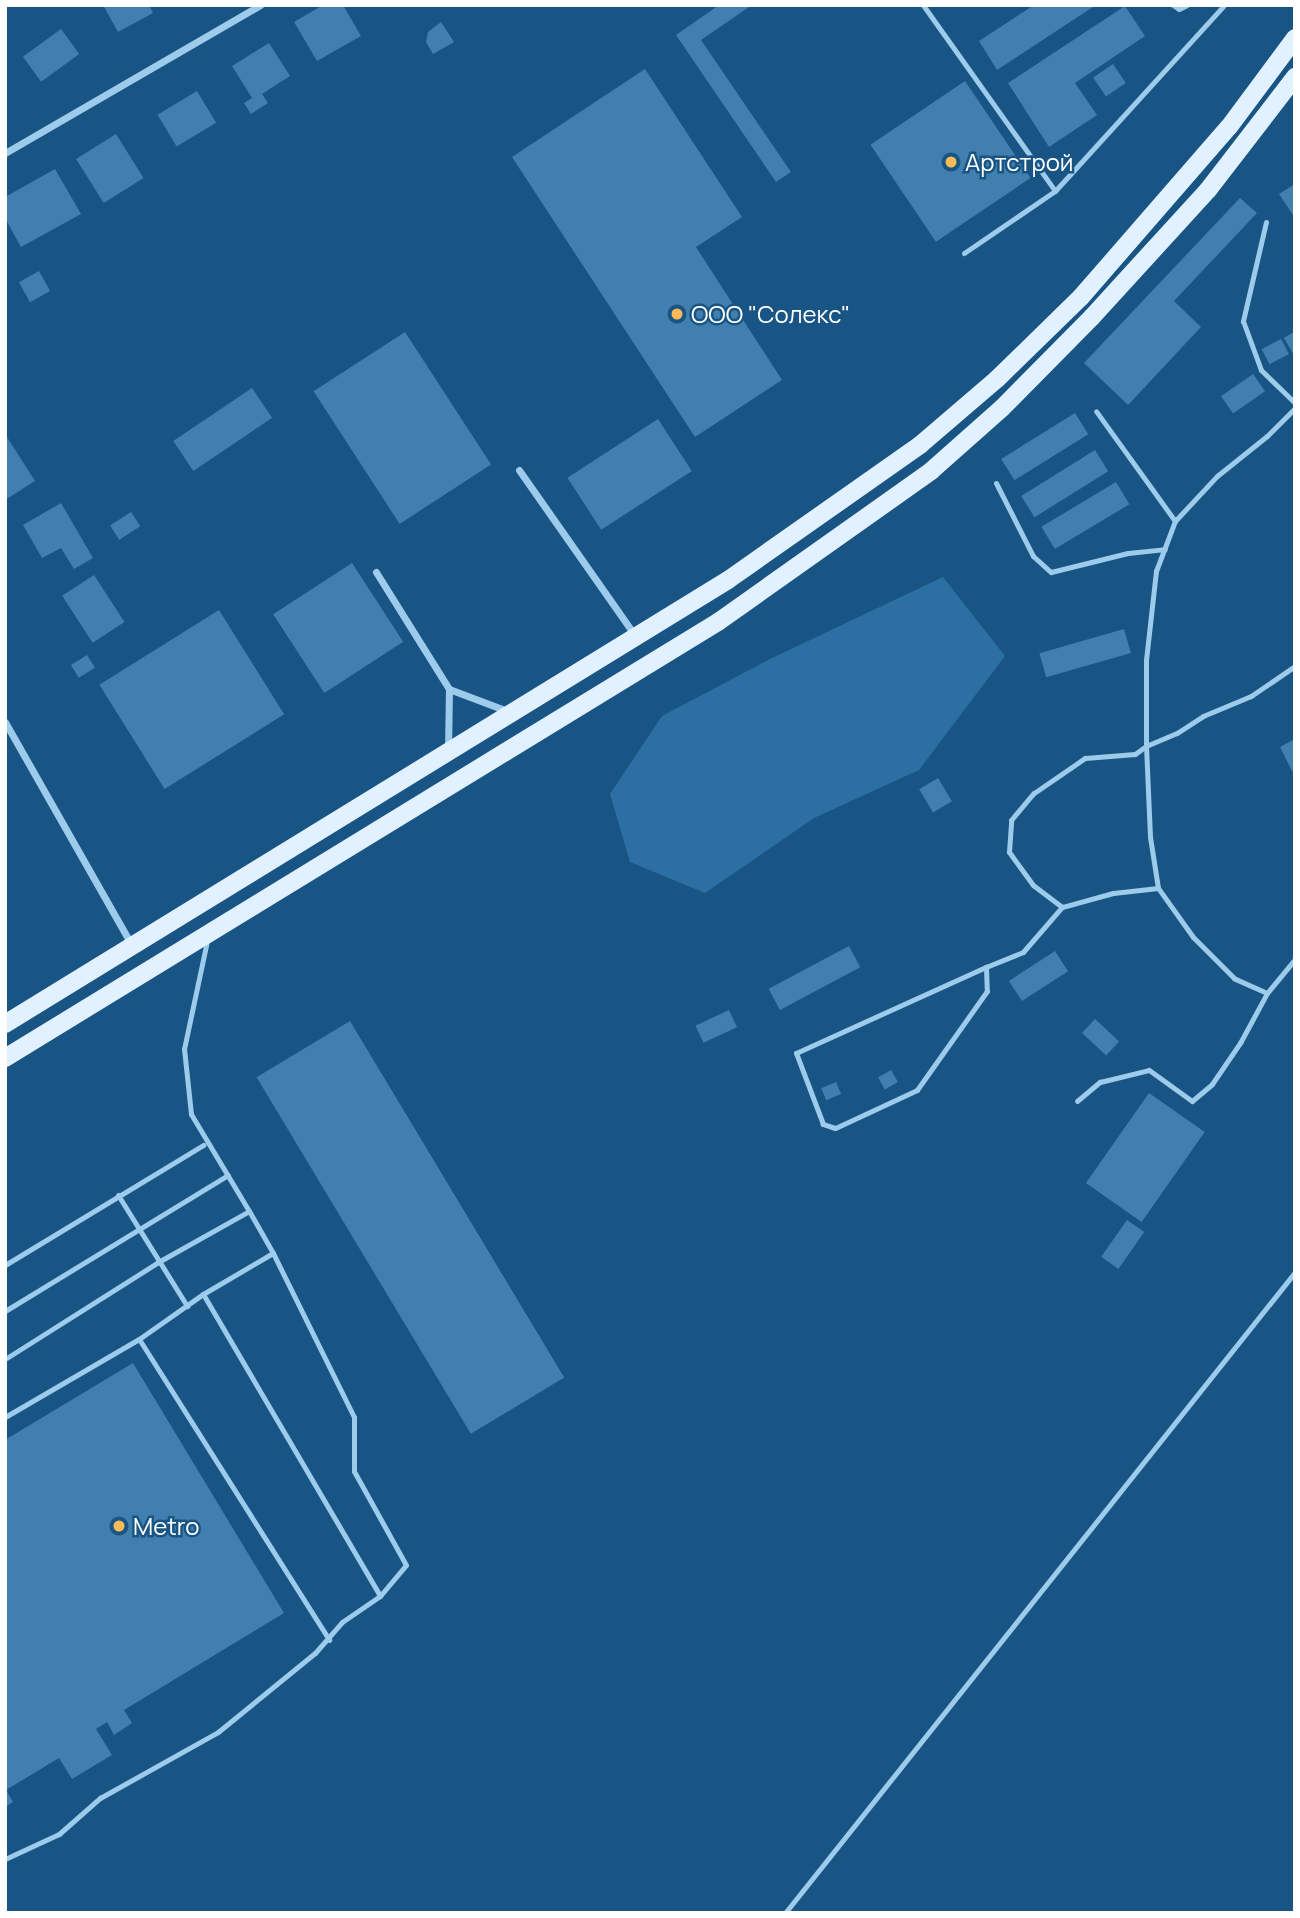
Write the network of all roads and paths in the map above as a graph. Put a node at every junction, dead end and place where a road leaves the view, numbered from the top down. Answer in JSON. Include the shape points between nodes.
{"nodes":[{"id":1,"x":260,"y":5,"type":"edge"},
{"id":2,"x":923,"y":5,"type":"edge"},
{"id":3,"x":1173,"y":5,"type":"edge"},
{"id":4,"x":1188,"y":5,"type":"edge"},
{"id":5,"x":1224,"y":5,"type":"edge"},
{"id":6,"x":1295,"y":38,"type":"edge"},
{"id":7,"x":1295,"y":77,"type":"edge"},
{"id":8,"x":5,"y":153,"type":"edge"},
{"id":9,"x":1055,"y":191,"type":"junction"},
{"id":10,"x":1266,"y":222,"type":"dead end"},
{"id":11,"x":964,"y":253,"type":"dead end"},
{"id":12,"x":1295,"y":405,"type":"edge"},
{"id":13,"x":1096,"y":411,"type":"dead end"},
{"id":14,"x":519,"y":470,"type":"dead end"},
{"id":15,"x":996,"y":483,"type":"dead end"},
{"id":16,"x":1175,"y":522,"type":"junction"},
{"id":17,"x":1164,"y":550,"type":"junction"},
{"id":18,"x":376,"y":572,"type":"dead end"},
{"id":19,"x":636,"y":637,"type":"junction"},
{"id":20,"x":1295,"y":666,"type":"edge"},
{"id":21,"x":449,"y":689,"type":"junction"},
{"id":22,"x":514,"y":714,"type":"junction"},
{"id":23,"x":5,"y":722,"type":"edge"},
{"id":24,"x":1146,"y":746,"type":"junction"},
{"id":25,"x":448,"y":755,"type":"junction"},
{"id":26,"x":1158,"y":888,"type":"junction"},
{"id":27,"x":1062,"y":907,"type":"junction"},
{"id":28,"x":209,"y":934,"type":"junction"},
{"id":29,"x":133,"y":947,"type":"junction"},
{"id":30,"x":1295,"y":959,"type":"edge"},
{"id":31,"x":986,"y":967,"type":"junction"},
{"id":32,"x":1267,"y":993,"type":"junction"},
{"id":33,"x":5,"y":1024,"type":"edge"},
{"id":34,"x":5,"y":1058,"type":"edge"},
{"id":35,"x":1077,"y":1101,"type":"dead end"},
{"id":36,"x":203,"y":1145,"type":"dead end"},
{"id":37,"x":228,"y":1175,"type":"junction"},
{"id":38,"x":118,"y":1195,"type":"junction"},
{"id":39,"x":249,"y":1211,"type":"junction"},
{"id":40,"x":139,"y":1228,"type":"junction"},
{"id":41,"x":273,"y":1253,"type":"junction"},
{"id":42,"x":160,"y":1261,"type":"junction"},
{"id":43,"x":5,"y":1265,"type":"edge"},
{"id":44,"x":1295,"y":1272,"type":"edge"},
{"id":45,"x":203,"y":1294,"type":"junction"},
{"id":46,"x":187,"y":1306,"type":"junction"},
{"id":47,"x":5,"y":1311,"type":"edge"},
{"id":48,"x":139,"y":1339,"type":"junction"},
{"id":49,"x":5,"y":1359,"type":"edge"},
{"id":50,"x":5,"y":1417,"type":"edge"},
{"id":51,"x":380,"y":1596,"type":"junction"},
{"id":52,"x":329,"y":1640,"type":"junction"},
{"id":53,"x":5,"y":1859,"type":"edge"},
{"id":54,"x":785,"y":1913,"type":"edge"}],
"edges":[{"from":1,"to":8,"type":"street"},
{"from":2,"to":9,"type":"lane"},
{"from":3,"to":4,"type":"lane","via":[[1179,9]]},
{"from":5,"to":9,"type":"lane"},
{"from":6,"to":19,"type":"main road","via":[[1147,225],[997,379],[920,445],[729,580]]},
{"from":7,"to":28,"type":"main road","via":[[1208,190],[1093,317],[931,471],[718,622]]},
{"from":9,"to":11,"type":"lane"},
{"from":10,"to":12,"type":"lane","via":[[1242,321],[1261,370]]},
{"from":12,"to":16,"type":"lane","via":[[1267,436],[1217,476]]},
{"from":13,"to":16,"type":"lane"},
{"from":14,"to":19,"type":"street"},
{"from":15,"to":17,"type":"lane","via":[[1033,556],[1051,572],[1128,553]]},
{"from":16,"to":17,"type":"lane"},
{"from":17,"to":24,"type":"lane","via":[[1156,572],[1146,660]]},
{"from":18,"to":21,"type":"street"},
{"from":19,"to":22,"type":"main road"},
{"from":20,"to":24,"type":"lane","via":[[1251,696]]},
{"from":21,"to":22,"type":"street"},
{"from":21,"to":25,"type":"street"},
{"from":22,"to":25,"type":"main road"},
{"from":23,"to":29,"type":"street"},
{"from":24,"to":26,"type":"lane","via":[[1150,837]]},
{"from":24,"to":27,"type":"lane","via":[[1135,754],[1085,758],[1034,793],[1010,820],[1009,852],[1033,885]]},
{"from":25,"to":29,"type":"main road"},
{"from":26,"to":27,"type":"lane","via":[[1113,893]]},
{"from":26,"to":32,"type":"lane","via":[[1193,937],[1234,978]]},
{"from":27,"to":31,"type":"lane","via":[[1023,952]]},
{"from":28,"to":34,"type":"main road"},
{"from":28,"to":37,"type":"lane","via":[[184,1049],[191,1114]]},
{"from":29,"to":33,"type":"main road"},
{"from":30,"to":32,"type":"lane"},
{"from":31,"to":31,"type":"lane","via":[[796,1053],[823,1124],[835,1128],[917,1090],[987,991]]},
{"from":32,"to":35,"type":"lane","via":[[1219,1074],[1192,1101],[1149,1070],[1100,1082]]},
{"from":36,"to":38,"type":"lane"},
{"from":37,"to":39,"type":"lane"},
{"from":37,"to":40,"type":"lane"},
{"from":38,"to":40,"type":"lane"},
{"from":38,"to":43,"type":"lane"},
{"from":39,"to":41,"type":"lane"},
{"from":39,"to":42,"type":"lane"},
{"from":40,"to":42,"type":"lane"},
{"from":40,"to":47,"type":"lane"},
{"from":41,"to":45,"type":"lane"},
{"from":41,"to":51,"type":"lane","via":[[354,1416],[354,1471],[405,1565]]},
{"from":42,"to":46,"type":"lane"},
{"from":42,"to":49,"type":"lane"},
{"from":44,"to":54,"type":"lane"},
{"from":45,"to":46,"type":"lane"},
{"from":45,"to":51,"type":"lane"},
{"from":46,"to":48,"type":"lane"},
{"from":48,"to":50,"type":"lane"},
{"from":48,"to":52,"type":"lane"},
{"from":51,"to":52,"type":"lane","via":[[342,1622]]},
{"from":52,"to":53,"type":"lane","via":[[218,1732],[100,1798],[59,1834]]}]}
